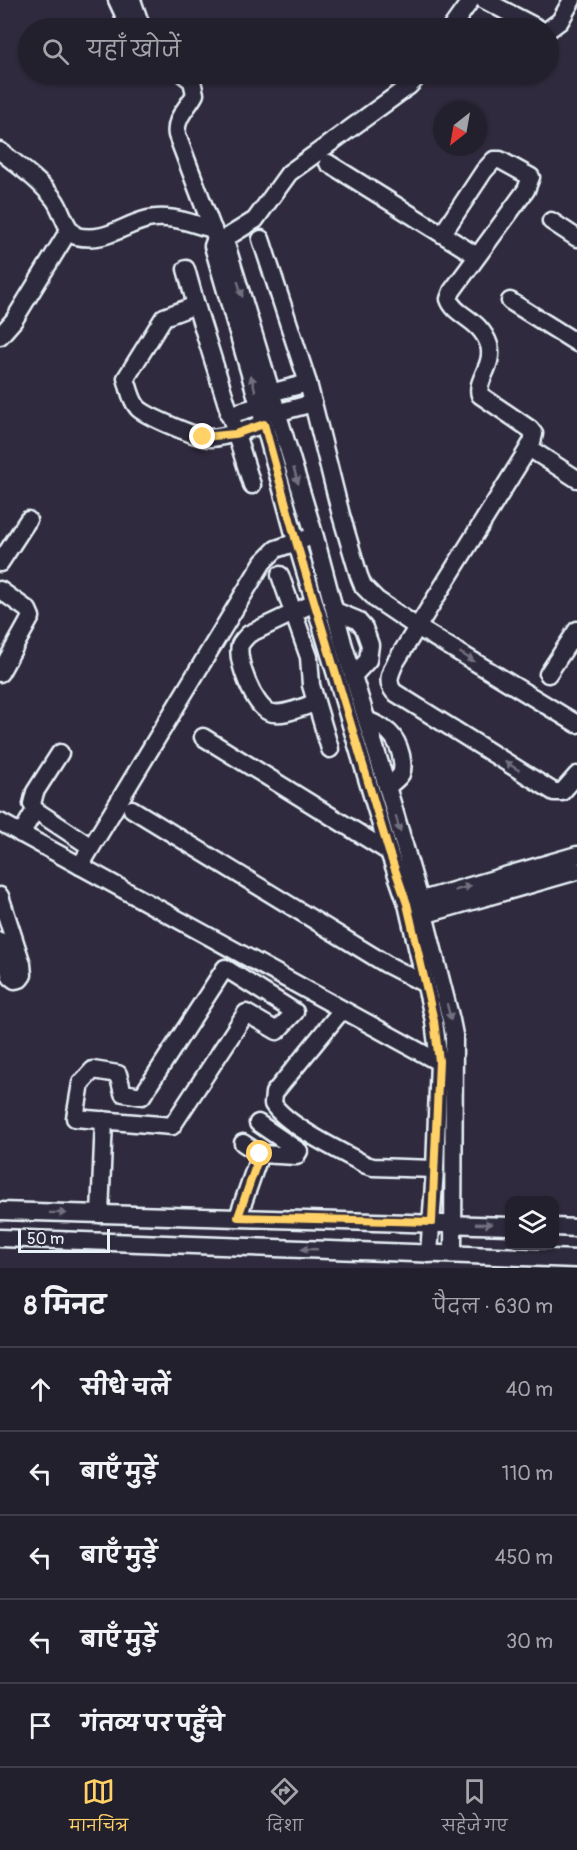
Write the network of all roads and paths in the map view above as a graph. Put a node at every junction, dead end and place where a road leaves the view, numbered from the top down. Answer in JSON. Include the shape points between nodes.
{"nodes":[{"id":1,"x":117,"y":0,"type":"edge"},
{"id":2,"x":132,"y":0,"type":"edge"},
{"id":3,"x":471,"y":0,"type":"edge"},
{"id":4,"x":484,"y":0,"type":"edge"},
{"id":5,"x":572,"y":0,"type":"edge"},
{"id":6,"x":125,"y":18,"type":"edge"},
{"id":7,"x":138,"y":18,"type":"edge"},
{"id":8,"x":458,"y":18,"type":"edge"},
{"id":9,"x":519,"y":18,"type":"edge"},
{"id":10,"x":559,"y":22,"type":"edge"},
{"id":11,"x":193,"y":84,"type":"edge"},
{"id":12,"x":411,"y":84,"type":"edge"},
{"id":13,"x":0,"y":151,"type":"edge"},
{"id":14,"x":328,"y":163,"type":"dead end"},
{"id":15,"x":551,"y":221,"type":"dead end"},
{"id":16,"x":69,"y":230,"type":"junction"},
{"id":17,"x":443,"y":233,"type":"junction"},
{"id":18,"x":216,"y":236,"type":"junction"},
{"id":19,"x":577,"y":238,"type":"edge"},
{"id":20,"x":261,"y":239,"type":"dead end"},
{"id":21,"x":477,"y":256,"type":"junction"},
{"id":22,"x":186,"y":269,"type":"dead end"},
{"id":23,"x":510,"y":301,"type":"dead end"},
{"id":24,"x":196,"y":305,"type":"junction"},
{"id":25,"x":0,"y":336,"type":"edge"},
{"id":26,"x":577,"y":343,"type":"edge"},
{"id":27,"x":308,"y":383,"type":"junction"},
{"id":28,"x":265,"y":399,"type":"junction"},
{"id":29,"x":313,"y":403,"type":"junction"},
{"id":30,"x":229,"y":415,"type":"junction"},
{"id":31,"x":270,"y":418,"type":"junction"},
{"id":32,"x":235,"y":434,"type":"junction"},
{"id":33,"x":529,"y":448,"type":"junction"},
{"id":34,"x":577,"y":479,"type":"edge"},
{"id":35,"x":252,"y":485,"type":"dead end"},
{"id":36,"x":27,"y":520,"type":"dead end"},
{"id":37,"x":315,"y":537,"type":"junction"},
{"id":38,"x":296,"y":541,"type":"junction"},
{"id":39,"x":0,"y":563,"type":"edge"},
{"id":40,"x":280,"y":575,"type":"dead end"},
{"id":41,"x":0,"y":590,"type":"edge"},
{"id":42,"x":314,"y":603,"type":"junction"},
{"id":43,"x":335,"y":611,"type":"junction"},
{"id":44,"x":293,"y":613,"type":"junction"},
{"id":45,"x":417,"y":627,"type":"junction"},
{"id":46,"x":577,"y":630,"type":"edge"},
{"id":47,"x":0,"y":673,"type":"edge"},
{"id":48,"x":548,"y":674,"type":"dead end"},
{"id":49,"x":353,"y":676,"type":"junction"},
{"id":50,"x":315,"y":703,"type":"junction"},
{"id":51,"x":577,"y":724,"type":"edge"},
{"id":52,"x":203,"y":737,"type":"dead end"},
{"id":53,"x":330,"y":749,"type":"dead end"},
{"id":54,"x":60,"y":753,"type":"dead end"},
{"id":55,"x":577,"y":775,"type":"edge"},
{"id":56,"x":132,"y":809,"type":"dead end"},
{"id":57,"x":35,"y":810,"type":"junction"},
{"id":58,"x":0,"y":822,"type":"edge"},
{"id":59,"x":21,"y":834,"type":"junction"},
{"id":60,"x":91,"y":848,"type":"junction"},
{"id":61,"x":389,"y":852,"type":"junction"},
{"id":62,"x":80,"y":866,"type":"junction"},
{"id":63,"x":574,"y":869,"type":"edge"},
{"id":64,"x":0,"y":896,"type":"edge"},
{"id":65,"x":415,"y":909,"type":"junction"},
{"id":66,"x":0,"y":941,"type":"edge"},
{"id":67,"x":425,"y":984,"type":"junction"},
{"id":68,"x":342,"y":1010,"type":"junction"},
{"id":69,"x":439,"y":1061,"type":"junction"},
{"id":70,"x":454,"y":1070,"type":"junction"},
{"id":71,"x":104,"y":1120,"type":"junction"},
{"id":72,"x":258,"y":1123,"type":"dead end"},
{"id":73,"x":243,"y":1143,"type":"dead end"},
{"id":74,"x":260,"y":1154,"type":"junction"},
{"id":75,"x":435,"y":1169,"type":"junction"},
{"id":76,"x":0,"y":1211,"type":"edge"},
{"id":77,"x":100,"y":1214,"type":"junction"},
{"id":78,"x":238,"y":1217,"type":"junction"},
{"id":79,"x":432,"y":1222,"type":"junction"},
{"id":80,"x":454,"y":1223,"type":"junction"},
{"id":81,"x":505,"y":1226,"type":"edge"},
{"id":82,"x":559,"y":1227,"type":"edge"},
{"id":83,"x":577,"y":1228,"type":"edge"},
{"id":84,"x":0,"y":1238,"type":"edge"},
{"id":85,"x":440,"y":1257,"type":"edge"},
{"id":86,"x":577,"y":1258,"type":"edge"},
{"id":87,"x":528,"y":1262,"type":"edge"}],
"edges":[{"from":1,"to":6,"type":"street"},
{"from":2,"to":7,"type":"street"},
{"from":3,"to":8,"type":"street"},
{"from":4,"to":9,"type":"street"},
{"from":5,"to":10,"type":"street"},
{"from":11,"to":18,"type":"street","via":[[195,94],[179,117],[176,132]]},
{"from":12,"to":18,"type":"street","via":[[289,173],[255,220]]},
{"from":13,"to":16,"type":"street","via":[[54,199]]},
{"from":14,"to":17,"type":"street"},
{"from":15,"to":19,"type":"street"},
{"from":16,"to":18,"type":"street","via":[[76,236],[94,237],[166,217]]},
{"from":16,"to":25,"type":"street","via":[[14,320]]},
{"from":17,"to":21,"type":"street"},
{"from":17,"to":21,"type":"street","via":[[494,160],[529,176],[526,190]]},
{"from":18,"to":28,"type":"street","via":[[226,244],[239,286]]},
{"from":20,"to":27,"type":"street"},
{"from":21,"to":33,"type":"street","via":[[452,291],[449,302],[481,328],[490,349],[489,365],[478,393],[533,432]]},
{"from":22,"to":24,"type":"street"},
{"from":23,"to":26,"type":"street"},
{"from":24,"to":30,"type":"street"},
{"from":24,"to":32,"type":"street","via":[[169,314],[161,321],[126,378],[130,393],[140,411],[191,434],[208,438]]},
{"from":27,"to":28,"type":"street"},
{"from":27,"to":29,"type":"street"},
{"from":28,"to":30,"type":"street"},
{"from":28,"to":31,"type":"street"},
{"from":29,"to":31,"type":"street"},
{"from":29,"to":45,"type":"street","via":[[363,586]]},
{"from":30,"to":32,"type":"street"},
{"from":31,"to":32,"type":"street"},
{"from":31,"to":37,"type":"street","one_way":true},
{"from":31,"to":38,"type":"street"},
{"from":32,"to":35,"type":"street"},
{"from":33,"to":34,"type":"street"},
{"from":33,"to":45,"type":"street"},
{"from":36,"to":39,"type":"street"},
{"from":37,"to":38,"type":"street"},
{"from":37,"to":43,"type":"street"},
{"from":38,"to":42,"type":"street"},
{"from":38,"to":60,"type":"street","via":[[276,549],[263,562]]},
{"from":40,"to":44,"type":"street"},
{"from":41,"to":47,"type":"street","via":[[28,610],[31,617]]},
{"from":42,"to":44,"type":"street"},
{"from":42,"to":61,"type":"street"},
{"from":43,"to":49,"type":"street"},
{"from":43,"to":49,"type":"street","via":[[357,620],[370,645],[368,660]]},
{"from":44,"to":50,"type":"street","via":[[309,657]]},
{"from":44,"to":50,"type":"street","via":[[249,634],[241,644],[241,659],[256,701],[266,711],[278,713]]},
{"from":45,"to":51,"type":"street","one_way":true},
{"from":55,"to":45,"type":"street","one_way":true,"via":[[562,792],[554,792],[394,692],[389,676]]},
{"from":46,"to":48,"type":"street"},
{"from":49,"to":65,"type":"street","one_way":true,"via":[[387,787]]},
{"from":50,"to":53,"type":"street"},
{"from":52,"to":61,"type":"street"},
{"from":54,"to":57,"type":"street","via":[[35,792]]},
{"from":56,"to":67,"type":"street"},
{"from":57,"to":59,"type":"street"},
{"from":57,"to":60,"type":"street"},
{"from":58,"to":59,"type":"street"},
{"from":59,"to":62,"type":"street"},
{"from":60,"to":62,"type":"street"},
{"from":61,"to":65,"type":"street"},
{"from":62,"to":68,"type":"street"},
{"from":63,"to":65,"type":"street"},
{"from":64,"to":66,"type":"street","via":[[22,964],[20,980],[11,977]]},
{"from":65,"to":67,"type":"street"},
{"from":65,"to":70,"type":"street","one_way":true,"via":[[451,1020]]},
{"from":67,"to":69,"type":"street"},
{"from":68,"to":69,"type":"street"},
{"from":68,"to":75,"type":"street","via":[[274,1093],[273,1104],[287,1118],[366,1165]]},
{"from":69,"to":70,"type":"street"},
{"from":69,"to":75,"type":"street"},
{"from":70,"to":80,"type":"street"},
{"from":71,"to":71,"type":"street","via":[[172,1126],[246,1013],[277,1031],[295,1011],[225,968],[142,1096],[123,1093],[118,1074],[93,1070],[81,1083],[75,1118]]},
{"from":71,"to":77,"type":"street"},
{"from":72,"to":74,"type":"street","via":[[298,1151],[296,1156]]},
{"from":73,"to":74,"type":"street"},
{"from":74,"to":78,"type":"street"},
{"from":75,"to":79,"type":"street"},
{"from":76,"to":77,"type":"street","one_way":true},
{"from":77,"to":78,"type":"street"},
{"from":78,"to":79,"type":"street"},
{"from":79,"to":80,"type":"street"},
{"from":79,"to":85,"type":"street"},
{"from":80,"to":81,"type":"street","one_way":true},
{"from":80,"to":85,"type":"street"},
{"from":82,"to":83,"type":"street"},
{"from":85,"to":84,"type":"street","one_way":true},
{"from":85,"to":87,"type":"street"},
{"from":86,"to":87,"type":"street"}]}
